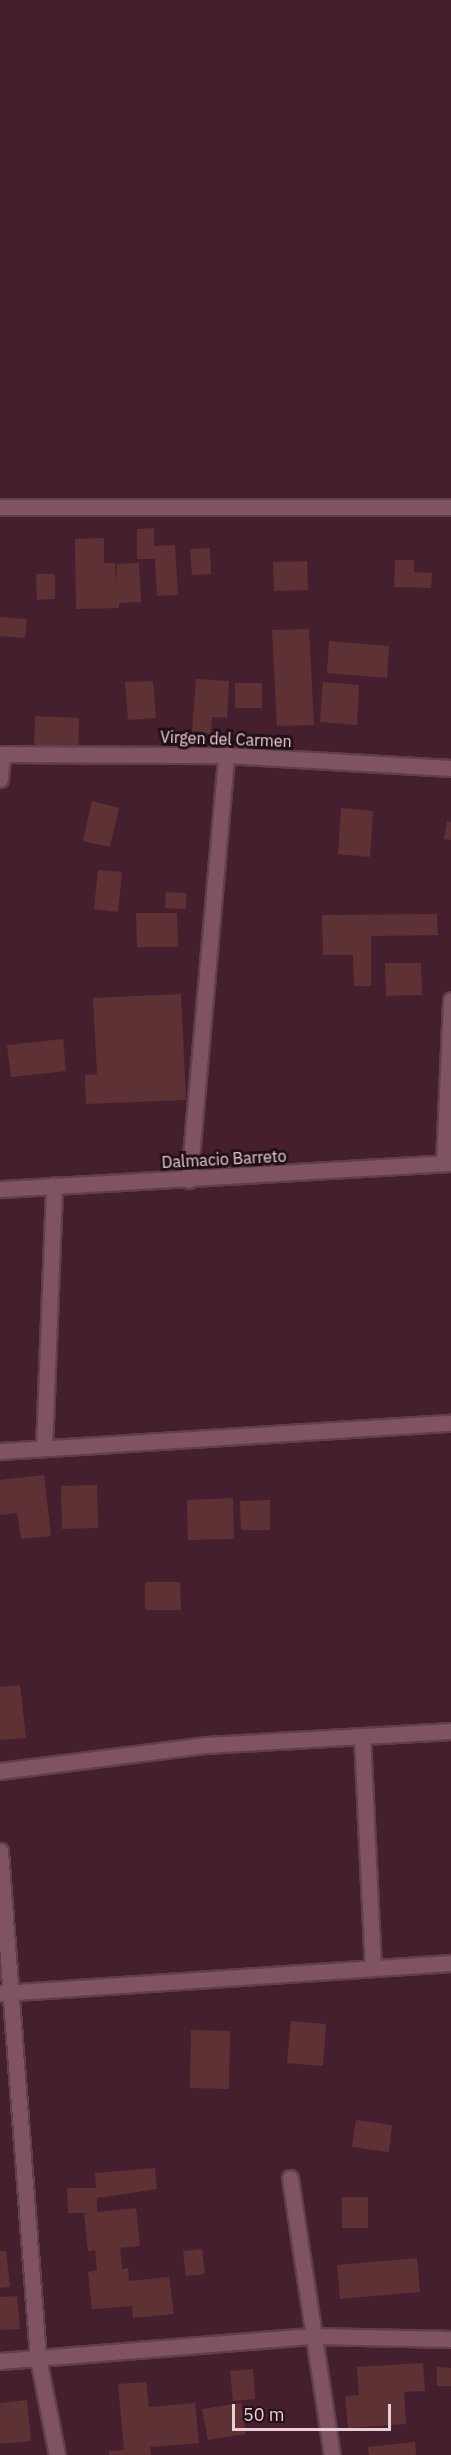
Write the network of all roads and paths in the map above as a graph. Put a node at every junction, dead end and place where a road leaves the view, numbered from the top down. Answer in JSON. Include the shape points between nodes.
{"nodes":[{"id":1,"x":0,"y":507,"type":"edge"},
{"id":2,"x":451,"y":507,"type":"edge"},
{"id":3,"x":1,"y":754,"type":"edge"},
{"id":4,"x":226,"y":755,"type":"junction"},
{"id":5,"x":451,"y":768,"type":"edge"},
{"id":6,"x":0,"y":779,"type":"edge"},
{"id":7,"x":451,"y":1000,"type":"edge"},
{"id":8,"x":448,"y":1163,"type":"edge"},
{"id":9,"x":189,"y":1180,"type":"junction"},
{"id":10,"x":54,"y":1185,"type":"junction"},
{"id":11,"x":0,"y":1189,"type":"edge"},
{"id":12,"x":451,"y":1423,"type":"edge"},
{"id":13,"x":44,"y":1448,"type":"junction"},
{"id":14,"x":0,"y":1451,"type":"edge"},
{"id":15,"x":451,"y":1731,"type":"edge"},
{"id":16,"x":362,"y":1736,"type":"junction"},
{"id":17,"x":0,"y":1771,"type":"edge"},
{"id":18,"x":0,"y":1851,"type":"edge"},
{"id":19,"x":451,"y":1963,"type":"edge"},
{"id":20,"x":373,"y":1968,"type":"junction"},
{"id":21,"x":5,"y":1992,"type":"edge"},
{"id":22,"x":290,"y":2178,"type":"dead end"},
{"id":23,"x":314,"y":2336,"type":"junction"},
{"id":24,"x":451,"y":2339,"type":"edge"},
{"id":25,"x":38,"y":2358,"type":"junction"},
{"id":26,"x":0,"y":2361,"type":"edge"},
{"id":27,"x":57,"y":2455,"type":"edge"},
{"id":28,"x":332,"y":2455,"type":"edge"}],
"edges":[{"from":1,"to":2,"type":"street"},
{"from":3,"to":4,"type":"street","name":"Virgen del Carmen"},
{"from":3,"to":6,"type":"street"},
{"from":4,"to":5,"type":"street","name":"Virgen del Carmen"},
{"from":4,"to":9,"type":"street"},
{"from":7,"to":8,"type":"street"},
{"from":8,"to":9,"type":"street","name":"Dalmacio Barreto"},
{"from":9,"to":10,"type":"street","name":"Dalmacio Barreto"},
{"from":10,"to":11,"type":"street","name":"Dalmacio Barreto"},
{"from":10,"to":13,"type":"street"},
{"from":12,"to":13,"type":"street"},
{"from":13,"to":14,"type":"street"},
{"from":15,"to":16,"type":"street"},
{"from":16,"to":17,"type":"street","via":[[206,1746]]},
{"from":16,"to":20,"type":"street"},
{"from":18,"to":21,"type":"street"},
{"from":19,"to":20,"type":"street"},
{"from":20,"to":21,"type":"street"},
{"from":21,"to":25,"type":"street"},
{"from":22,"to":23,"type":"street"},
{"from":23,"to":24,"type":"street"},
{"from":23,"to":25,"type":"street"},
{"from":23,"to":28,"type":"street"},
{"from":25,"to":26,"type":"street"},
{"from":25,"to":27,"type":"street"}]}
